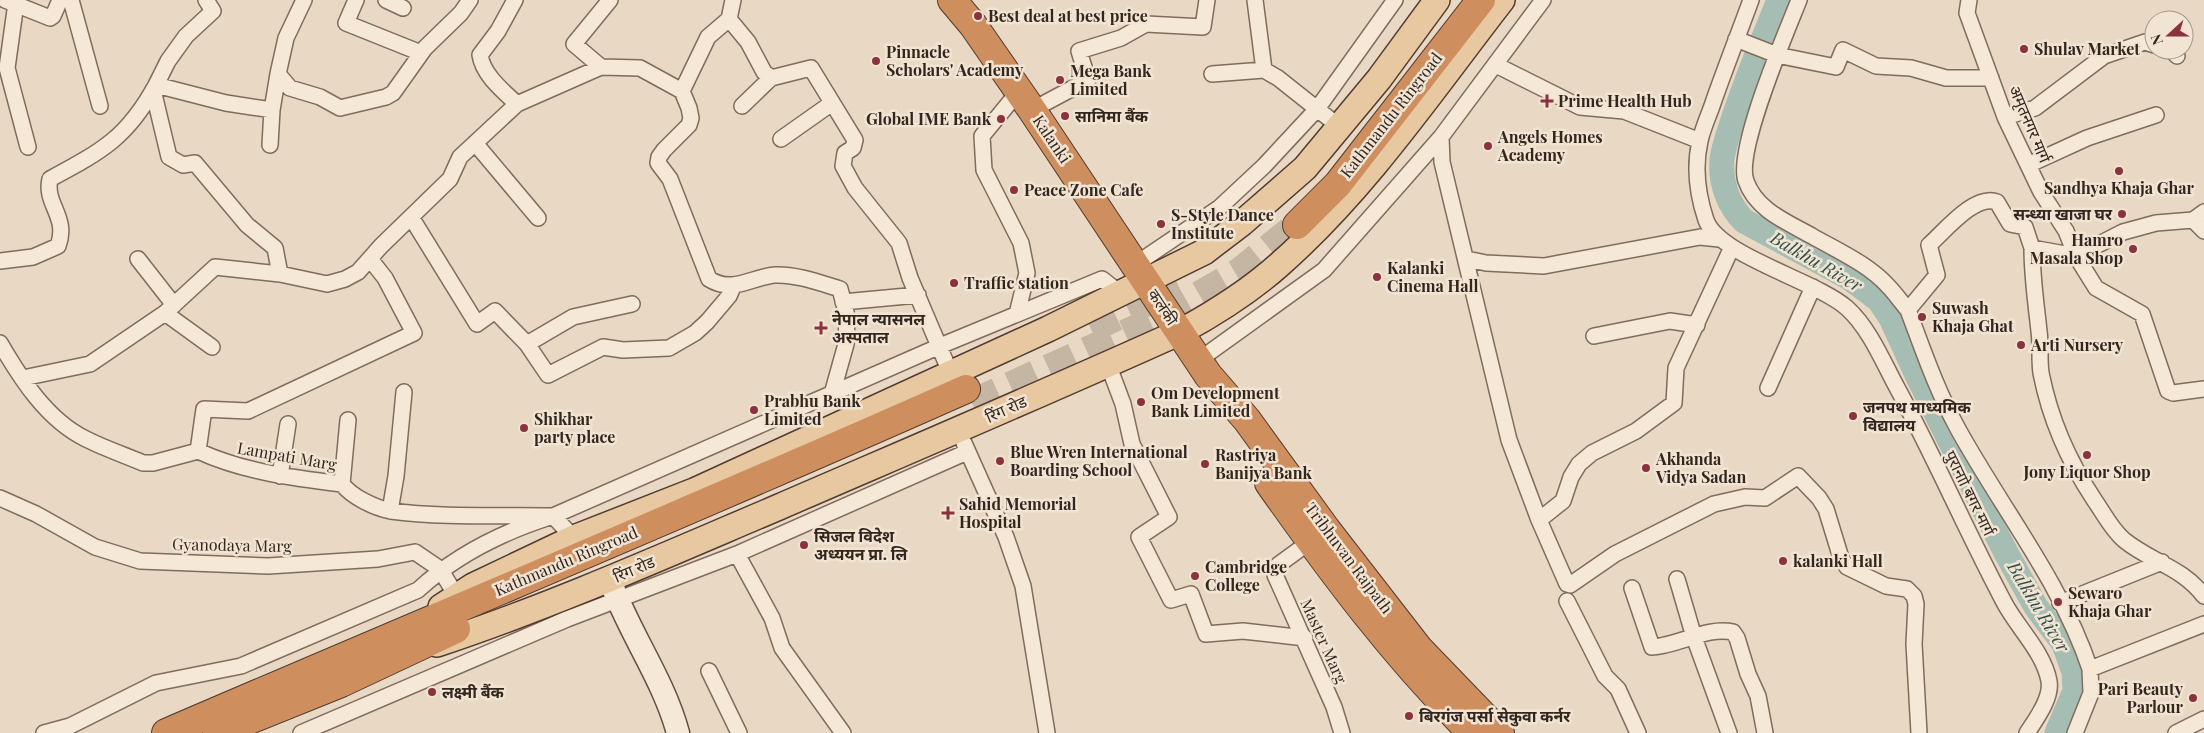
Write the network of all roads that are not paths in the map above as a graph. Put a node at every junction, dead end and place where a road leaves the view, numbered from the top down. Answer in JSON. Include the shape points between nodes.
{"nodes":[{"id":1,"x":60,"y":0,"type":"edge"},
{"id":2,"x":71,"y":0,"type":"edge"},
{"id":3,"x":206,"y":0,"type":"edge"},
{"id":4,"x":304,"y":0,"type":"edge"},
{"id":5,"x":356,"y":0,"type":"edge"},
{"id":6,"x":386,"y":0,"type":"edge"},
{"id":7,"x":470,"y":0,"type":"edge"},
{"id":8,"x":610,"y":0,"type":"edge"},
{"id":9,"x":733,"y":0,"type":"edge"},
{"id":10,"x":952,"y":0,"type":"edge"},
{"id":11,"x":1207,"y":0,"type":"edge"},
{"id":12,"x":1255,"y":0,"type":"edge"},
{"id":13,"x":1395,"y":0,"type":"edge"},
{"id":14,"x":1437,"y":0,"type":"edge"},
{"id":15,"x":1462,"y":0,"type":"edge"},
{"id":16,"x":1481,"y":0,"type":"edge"},
{"id":17,"x":1502,"y":0,"type":"edge"},
{"id":18,"x":1543,"y":0,"type":"edge"},
{"id":19,"x":1751,"y":0,"type":"edge"},
{"id":20,"x":1799,"y":0,"type":"edge"},
{"id":21,"x":1969,"y":0,"type":"edge"},
{"id":22,"x":512,"y":1,"type":"edge"},
{"id":23,"x":11,"y":2,"type":"edge"},
{"id":24,"x":403,"y":8,"type":"dead end"},
{"id":25,"x":729,"y":19,"type":"junction"},
{"id":26,"x":1740,"y":41,"type":"junction"},
{"id":27,"x":2144,"y":42,"type":"edge"},
{"id":28,"x":421,"y":53,"type":"junction"},
{"id":29,"x":1775,"y":54,"type":"junction"},
{"id":30,"x":1496,"y":65,"type":"junction"},
{"id":31,"x":601,"y":67,"type":"junction"},
{"id":32,"x":1264,"y":70,"type":"junction"},
{"id":33,"x":278,"y":74,"type":"junction"},
{"id":34,"x":1212,"y":74,"type":"dead end"},
{"id":35,"x":771,"y":78,"type":"junction"},
{"id":36,"x":1991,"y":78,"type":"junction"},
{"id":37,"x":154,"y":88,"type":"junction"},
{"id":38,"x":682,"y":91,"type":"junction"},
{"id":39,"x":1026,"y":101,"type":"junction"},
{"id":40,"x":832,"y":103,"type":"junction"},
{"id":41,"x":517,"y":104,"type":"junction"},
{"id":42,"x":100,"y":106,"type":"dead end"},
{"id":43,"x":742,"y":106,"type":"dead end"},
{"id":44,"x":1317,"y":109,"type":"junction"},
{"id":45,"x":272,"y":110,"type":"junction"},
{"id":46,"x":2156,"y":116,"type":"dead end"},
{"id":47,"x":2005,"y":117,"type":"junction"},
{"id":48,"x":1341,"y":128,"type":"junction"},
{"id":49,"x":1441,"y":137,"type":"junction"},
{"id":50,"x":780,"y":139,"type":"dead end"},
{"id":51,"x":1700,"y":141,"type":"junction"},
{"id":52,"x":475,"y":143,"type":"junction"},
{"id":53,"x":270,"y":145,"type":"dead end"},
{"id":54,"x":28,"y":147,"type":"dead end"},
{"id":55,"x":2028,"y":165,"type":"junction"},
{"id":56,"x":2199,"y":216,"type":"edge"},
{"id":57,"x":410,"y":217,"type":"junction"},
{"id":58,"x":538,"y":218,"type":"dead end"},
{"id":59,"x":2204,"y":231,"type":"edge"},
{"id":60,"x":1719,"y":239,"type":"junction"},
{"id":61,"x":1732,"y":247,"type":"junction"},
{"id":62,"x":2032,"y":248,"type":"junction"},
{"id":63,"x":2076,"y":256,"type":"junction"},
{"id":64,"x":138,"y":259,"type":"dead end"},
{"id":65,"x":370,"y":259,"type":"junction"},
{"id":66,"x":1467,"y":259,"type":"junction"},
{"id":67,"x":0,"y":260,"type":"edge"},
{"id":68,"x":1141,"y":273,"type":"junction"},
{"id":69,"x":280,"y":274,"type":"junction"},
{"id":70,"x":733,"y":287,"type":"junction"},
{"id":71,"x":1814,"y":287,"type":"junction"},
{"id":72,"x":1121,"y":294,"type":"junction"},
{"id":73,"x":918,"y":295,"type":"junction"},
{"id":74,"x":843,"y":302,"type":"junction"},
{"id":75,"x":632,"y":304,"type":"dead end"},
{"id":76,"x":170,"y":309,"type":"junction"},
{"id":77,"x":1908,"y":310,"type":"junction"},
{"id":78,"x":1017,"y":314,"type":"junction"},
{"id":79,"x":1697,"y":325,"type":"junction"},
{"id":80,"x":1180,"y":332,"type":"junction"},
{"id":81,"x":1594,"y":336,"type":"dead end"},
{"id":82,"x":0,"y":343,"type":"edge"},
{"id":83,"x":527,"y":344,"type":"junction"},
{"id":84,"x":940,"y":346,"type":"junction"},
{"id":85,"x":212,"y":347,"type":"dead end"},
{"id":86,"x":1108,"y":364,"type":"junction"},
{"id":87,"x":1204,"y":368,"type":"junction"},
{"id":88,"x":24,"y":378,"type":"junction"},
{"id":89,"x":963,"y":388,"type":"junction"},
{"id":90,"x":1768,"y":388,"type":"dead end"},
{"id":91,"x":2204,"y":389,"type":"edge"},
{"id":92,"x":404,"y":392,"type":"dead end"},
{"id":93,"x":832,"y":394,"type":"junction"},
{"id":94,"x":348,"y":420,"type":"dead end"},
{"id":95,"x":288,"y":424,"type":"dead end"},
{"id":96,"x":963,"y":441,"type":"junction"},
{"id":97,"x":198,"y":451,"type":"junction"},
{"id":98,"x":280,"y":476,"type":"junction"},
{"id":99,"x":342,"y":484,"type":"junction"},
{"id":100,"x":0,"y":498,"type":"edge"},
{"id":101,"x":390,"y":511,"type":"junction"},
{"id":102,"x":553,"y":516,"type":"junction"},
{"id":103,"x":1539,"y":520,"type":"junction"},
{"id":104,"x":1318,"y":535,"type":"junction"},
{"id":105,"x":574,"y":538,"type":"junction"},
{"id":106,"x":737,"y":554,"type":"junction"},
{"id":107,"x":2162,"y":562,"type":"junction"},
{"id":108,"x":440,"y":570,"type":"junction"},
{"id":109,"x":1677,"y":580,"type":"dead end"},
{"id":110,"x":1632,"y":588,"type":"dead end"},
{"id":111,"x":613,"y":590,"type":"junction"},
{"id":112,"x":2204,"y":596,"type":"edge"},
{"id":113,"x":457,"y":597,"type":"junction"},
{"id":114,"x":1568,"y":601,"type":"dead end"},
{"id":115,"x":2060,"y":602,"type":"junction"},
{"id":116,"x":2204,"y":624,"type":"edge"},
{"id":117,"x":1694,"y":637,"type":"junction"},
{"id":118,"x":1305,"y":638,"type":"junction"},
{"id":119,"x":395,"y":648,"type":"junction"},
{"id":120,"x":2090,"y":669,"type":"junction"},
{"id":121,"x":709,"y":672,"type":"dead end"},
{"id":122,"x":2204,"y":719,"type":"edge"},
{"id":123,"x":305,"y":732,"type":"edge"},
{"id":124,"x":839,"y":732,"type":"edge"},
{"id":125,"x":44,"y":733,"type":"edge"},
{"id":126,"x":166,"y":733,"type":"edge"},
{"id":127,"x":217,"y":733,"type":"edge"},
{"id":128,"x":678,"y":733,"type":"edge"},
{"id":129,"x":739,"y":733,"type":"edge"},
{"id":130,"x":1047,"y":733,"type":"edge"},
{"id":131,"x":1342,"y":733,"type":"edge"},
{"id":132,"x":1472,"y":733,"type":"edge"},
{"id":133,"x":1500,"y":733,"type":"edge"},
{"id":134,"x":1638,"y":733,"type":"edge"},
{"id":135,"x":1729,"y":733,"type":"edge"},
{"id":136,"x":1765,"y":733,"type":"edge"},
{"id":137,"x":1919,"y":733,"type":"edge"},
{"id":138,"x":2027,"y":733,"type":"edge"},
{"id":139,"x":2075,"y":733,"type":"edge"},
{"id":140,"x":2176,"y":733,"type":"edge"}],
"edges":[{"from":1,"to":23,"type":"street","via":[[50,18]]},
{"from":2,"to":42,"type":"street"},
{"from":3,"to":37,"type":"street","via":[[212,13],[186,36]]},
{"from":4,"to":33,"type":"street","via":[[286,38]]},
{"from":5,"to":28,"type":"street","via":[[346,23]]},
{"from":6,"to":24,"type":"street"},
{"from":7,"to":28,"type":"street"},
{"from":8,"to":31,"type":"street","via":[[574,44]]},
{"from":9,"to":25,"type":"street"},
{"from":10,"to":39,"type":"highway","name":"Kalanki"},
{"from":11,"to":39,"type":"street","via":[[1203,28],[1146,24],[1121,38],[1079,51],[1088,80]]},
{"from":12,"to":32,"type":"street"},
{"from":13,"to":44,"type":"street"},
{"from":14,"to":48,"type":"main road"},
{"from":15,"to":16,"type":"highway","name":"Kathmandu Ringroad","via":[[1292,218],[1338,184]]},
{"from":17,"to":80,"type":"main road","name":"रिंग रोड","via":[[1370,172],[1309,238],[1278,266],[1209,316]]},
{"from":18,"to":30,"type":"street"},
{"from":19,"to":26,"type":"street","name":"पुरानाो बगर मार्ग"},
{"from":20,"to":29,"type":"street"},
{"from":21,"to":36,"type":"street","name":"अमृतनगर मार्ग","via":[[1967,13]]},
{"from":22,"to":41,"type":"street","via":[[480,56],[494,81]]},
{"from":23,"to":54,"type":"street","via":[[7,68]]},
{"from":25,"to":35,"type":"street"},
{"from":25,"to":38,"type":"street","via":[[708,37]]},
{"from":26,"to":29,"type":"street"},
{"from":26,"to":51,"type":"street","name":"पुरानाो बगर मार्ग"},
{"from":27,"to":47,"type":"street","via":[[2104,56],[2035,108]]},
{"from":28,"to":33,"type":"street","via":[[386,98],[340,108],[320,97],[290,88]]},
{"from":29,"to":36,"type":"street","via":[[1836,66],[1842,50],[1876,66],[1911,68],[1946,78]]},
{"from":29,"to":77,"type":"street","via":[[1744,158],[1746,181],[1761,205],[1860,263],[1888,285]]},
{"from":30,"to":49,"type":"street"},
{"from":30,"to":51,"type":"street","via":[[1580,107],[1624,111]]},
{"from":31,"to":38,"type":"street","via":[[640,68]]},
{"from":31,"to":41,"type":"street"},
{"from":32,"to":34,"type":"street"},
{"from":32,"to":44,"type":"street"},
{"from":33,"to":45,"type":"street"},
{"from":35,"to":40,"type":"street","via":[[811,68]]},
{"from":35,"to":43,"type":"street"},
{"from":36,"to":47,"type":"street","name":"अमृतनगर मार्ग"},
{"from":37,"to":45,"type":"street"},
{"from":37,"to":67,"type":"street","via":[[127,129],[95,155],[50,179],[48,187],[63,228],[58,246],[33,257]]},
{"from":37,"to":69,"type":"street","via":[[169,157],[183,165],[195,163],[247,225],[275,248]]},
{"from":38,"to":70,"type":"street","via":[[691,118],[689,125],[664,150],[658,163],[670,179],[710,279]]},
{"from":39,"to":68,"type":"highway","name":"Kalanki"},
{"from":39,"to":78,"type":"street","via":[[982,136],[984,170],[1021,243],[1028,273]]},
{"from":40,"to":50,"type":"street"},
{"from":40,"to":73,"type":"street","via":[[856,140],[854,148],[845,153],[843,166],[855,188],[899,243]]},
{"from":41,"to":52,"type":"street"},
{"from":44,"to":48,"type":"street"},
{"from":44,"to":68,"type":"street","via":[[1219,208]]},
{"from":45,"to":53,"type":"street"},
{"from":46,"to":55,"type":"street","via":[[2087,138]]},
{"from":47,"to":55,"type":"street","name":"अमृतनगर मार्ग"},
{"from":48,"to":68,"type":"main road","via":[[1305,168],[1204,252]]},
{"from":49,"to":66,"type":"street","via":[[1442,162]]},
{"from":49,"to":87,"type":"street","via":[[1324,270]]},
{"from":51,"to":60,"type":"street","name":"पुरानाो बगर मार्ग","via":[[1698,181],[1701,203],[1708,224]]},
{"from":52,"to":57,"type":"street","via":[[460,157],[450,179]]},
{"from":52,"to":58,"type":"street"},
{"from":55,"to":63,"type":"street","name":"अमृतनगर मार्ग","via":[[2066,231]]},
{"from":56,"to":59,"type":"street"},
{"from":56,"to":63,"type":"street","via":[[2123,232]]},
{"from":57,"to":65,"type":"street"},
{"from":57,"to":83,"type":"street","via":[[476,324],[495,311]]},
{"from":60,"to":61,"type":"street","name":"पुरानाो बगर मार्ग"},
{"from":60,"to":66,"type":"street","via":[[1700,237],[1544,266]]},
{"from":61,"to":71,"type":"street","name":"पुरानाो बगर मार्ग"},
{"from":61,"to":79,"type":"street"},
{"from":62,"to":63,"type":"street"},
{"from":62,"to":77,"type":"street","via":[[2025,227],[2010,224],[1996,202],[1988,200],[1966,209],[1929,245],[1936,274]]},
{"from":62,"to":107,"type":"street","via":[[2041,371],[2054,423],[2082,482],[2109,522],[2124,540]]},
{"from":63,"to":91,"type":"street","name":"अमृतनगर मार्ग","via":[[2096,288],[2142,314],[2168,392]]},
{"from":64,"to":76,"type":"street"},
{"from":65,"to":69,"type":"street","via":[[358,272],[327,284]]},
{"from":65,"to":97,"type":"street","via":[[385,278],[414,333],[248,411],[204,410]]},
{"from":66,"to":103,"type":"street","via":[[1509,440]]},
{"from":68,"to":72,"type":"main road"},
{"from":68,"to":80,"type":"highway","name":"कलंकी"},
{"from":69,"to":76,"type":"street","via":[[215,267]]},
{"from":70,"to":74,"type":"street","via":[[775,275],[840,288]]},
{"from":70,"to":83,"type":"street","via":[[707,322],[669,348],[623,350],[603,347],[548,375]]},
{"from":71,"to":90,"type":"street"},
{"from":71,"to":138,"type":"street","name":"पुरानाो बगर मार्ग","via":[[1846,307],[1870,338],[2006,605],[2040,659],[2049,680],[2049,689]]},
{"from":72,"to":78,"type":"street","via":[[1102,279]]},
{"from":72,"to":89,"type":"main road"},
{"from":73,"to":74,"type":"street"},
{"from":73,"to":84,"type":"street"},
{"from":74,"to":93,"type":"street","via":[[847,316],[846,344]]},
{"from":75,"to":83,"type":"street","via":[[573,317]]},
{"from":76,"to":85,"type":"street"},
{"from":76,"to":88,"type":"street","via":[[90,364]]},
{"from":77,"to":115,"type":"street","via":[[1932,377],[1959,430]]},
{"from":78,"to":84,"type":"street"},
{"from":79,"to":81,"type":"street","via":[[1670,321]]},
{"from":79,"to":103,"type":"street","via":[[1676,368],[1674,402],[1636,431],[1592,453],[1579,464],[1563,501]]},
{"from":80,"to":86,"type":"main road","name":"रिंग रोड"},
{"from":80,"to":87,"type":"highway","name":"Tribhuvan Rajpath"},
{"from":82,"to":88,"type":"street","via":[[12,365]]},
{"from":84,"to":89,"type":"street"},
{"from":84,"to":93,"type":"street"},
{"from":86,"to":96,"type":"main road","name":"रिंग रोड"},
{"from":86,"to":118,"type":"street","via":[[1123,404],[1132,444],[1169,516],[1140,537],[1171,600],[1191,594],[1206,634],[1243,631]]},
{"from":87,"to":104,"type":"highway","name":"Tribhuvan Rajpath","via":[[1247,420]]},
{"from":88,"to":97,"type":"street","via":[[47,410],[84,439],[143,463]]},
{"from":89,"to":105,"type":"main road"},
{"from":89,"to":119,"type":"highway","name":"Kathmandu Ringroad","via":[[693,524]]},
{"from":92,"to":101,"type":"street"},
{"from":93,"to":102,"type":"street"},
{"from":94,"to":99,"type":"street"},
{"from":95,"to":98,"type":"street"},
{"from":96,"to":106,"type":"street"},
{"from":96,"to":111,"type":"main road","name":"रिंग रोड"},
{"from":96,"to":130,"type":"street","via":[[1006,537],[1023,586]]},
{"from":97,"to":98,"type":"street","name":"Lampati Marg","via":[[223,463]]},
{"from":98,"to":99,"type":"street","name":"Lampati Marg"},
{"from":99,"to":101,"type":"street","name":"Lampati Marg","via":[[354,495]]},
{"from":100,"to":108,"type":"street","name":"Gyanodaya Marg","via":[[96,548],[140,561],[268,566],[378,559],[415,552]]},
{"from":101,"to":102,"type":"street","name":"Lampati Marg"},
{"from":102,"to":105,"type":"street"},
{"from":102,"to":108,"type":"street","via":[[520,526],[470,549]]},
{"from":103,"to":137,"type":"street","via":[[1570,585],[1615,554],[1714,504],[1745,497],[1765,498],[1798,476],[1826,509],[1847,567],[1886,586],[1907,589],[1914,596]]},
{"from":104,"to":118,"type":"street","name":"Master Marg","via":[[1275,570]]},
{"from":104,"to":132,"type":"highway","name":"Tribhuvan Rajpath","via":[[1380,634]]},
{"from":104,"to":133,"type":"highway","name":"Tribhuvan Rajpath"},
{"from":105,"to":113,"type":"main road","via":[[473,586]]},
{"from":106,"to":111,"type":"street"},
{"from":106,"to":124,"type":"street","via":[[772,618],[782,648]]},
{"from":107,"to":112,"type":"street","via":[[2184,576]]},
{"from":107,"to":115,"type":"street"},
{"from":108,"to":113,"type":"street","name":"Gyanodaya Marg"},
{"from":108,"to":125,"type":"street","via":[[418,590],[241,666],[156,684],[70,726]]},
{"from":109,"to":117,"type":"street"},
{"from":110,"to":117,"type":"street","via":[[1652,647]]},
{"from":111,"to":119,"type":"main road","name":"रिंग रोड","via":[[495,624]]},
{"from":111,"to":123,"type":"street","via":[[567,619]]},
{"from":111,"to":128,"type":"street","via":[[647,657]]},
{"from":113,"to":119,"type":"main road"},
{"from":114,"to":134,"type":"street","via":[[1605,676],[1618,689]]},
{"from":115,"to":120,"type":"street"},
{"from":116,"to":120,"type":"street"},
{"from":117,"to":135,"type":"street"},
{"from":117,"to":136,"type":"street","via":[[1733,632],[1758,696]]},
{"from":118,"to":131,"type":"street","name":"Master Marg"},
{"from":119,"to":126,"type":"highway","name":"Kathmandu Ringroad"},
{"from":119,"to":127,"type":"highway","name":"Kathmandu Ringroad"},
{"from":120,"to":139,"type":"street","via":[[2092,693]]},
{"from":121,"to":129,"type":"street"},
{"from":122,"to":140,"type":"street"}]}
